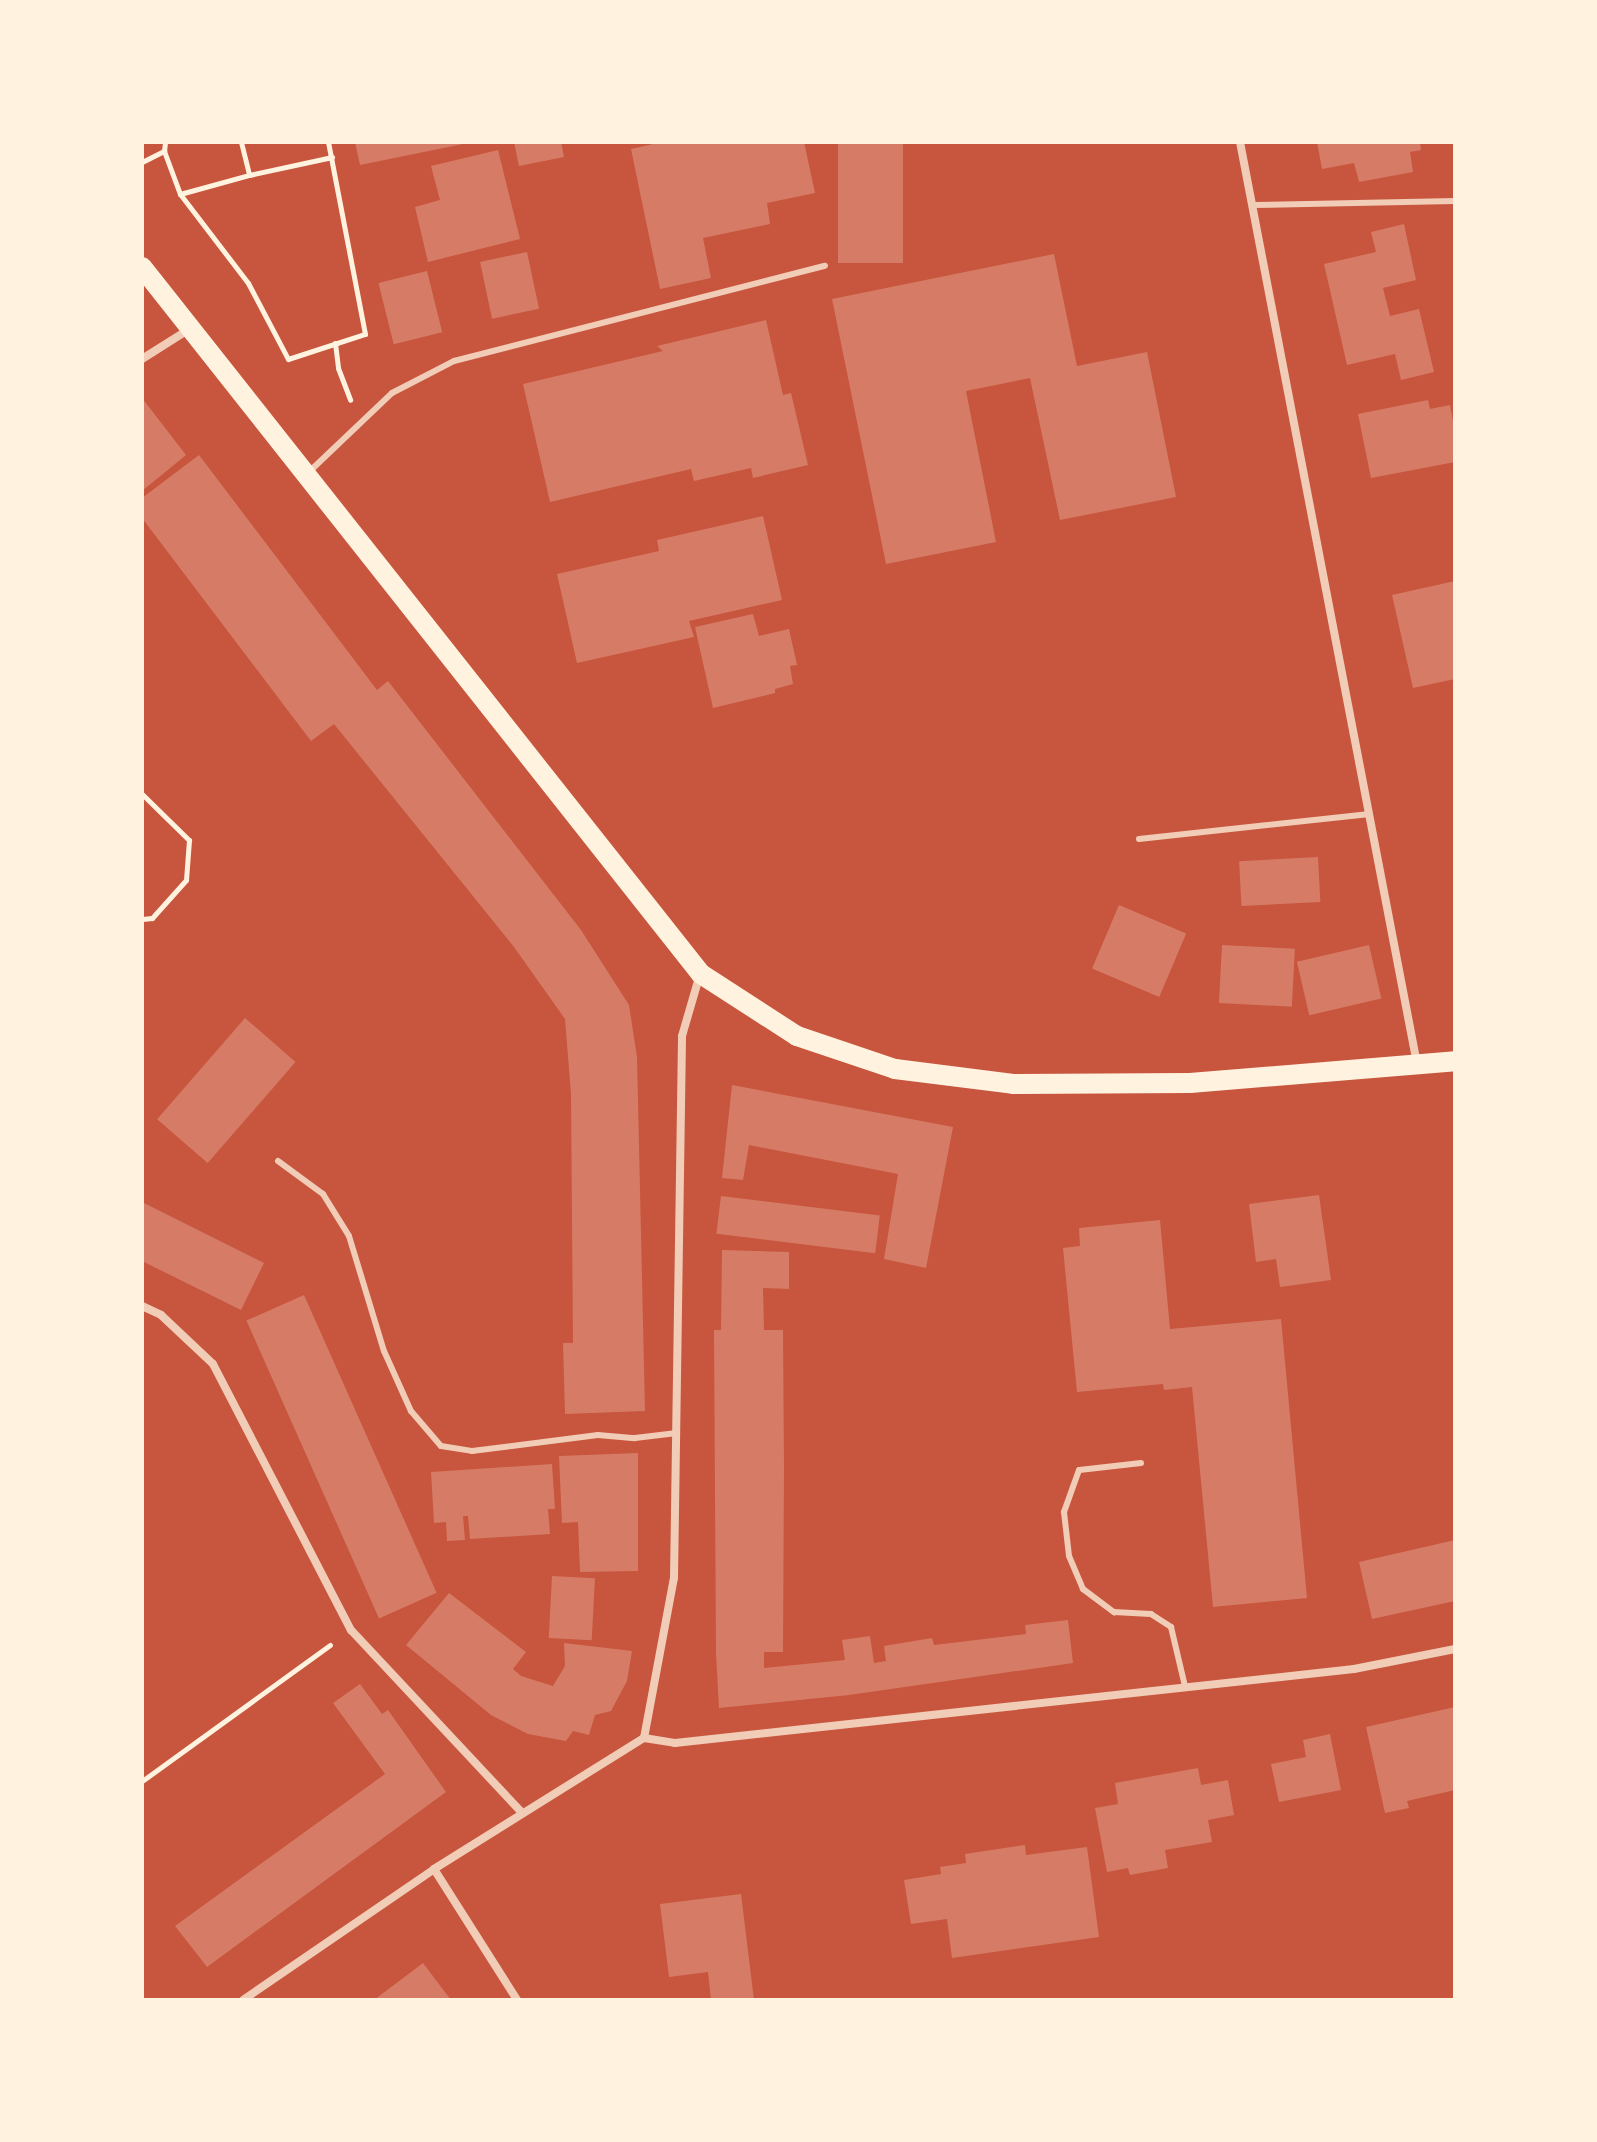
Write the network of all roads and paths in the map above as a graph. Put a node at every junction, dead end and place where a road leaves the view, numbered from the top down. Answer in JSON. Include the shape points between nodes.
{"nodes":[{"id":1,"x":165,"y":142,"type":"edge"},
{"id":2,"x":241,"y":142,"type":"edge"},
{"id":3,"x":328,"y":142,"type":"edge"},
{"id":4,"x":1240,"y":142,"type":"edge"},
{"id":5,"x":164,"y":151,"type":"junction"},
{"id":6,"x":332,"y":157,"type":"junction"},
{"id":7,"x":142,"y":162,"type":"edge"},
{"id":8,"x":249,"y":175,"type":"junction"},
{"id":9,"x":180,"y":194,"type":"junction"},
{"id":10,"x":1455,"y":201,"type":"edge"},
{"id":11,"x":1253,"y":205,"type":"junction"},
{"id":12,"x":825,"y":266,"type":"dead end"},
{"id":13,"x":142,"y":267,"type":"edge"},
{"id":14,"x":188,"y":330,"type":"junction"},
{"id":15,"x":335,"y":343,"type":"junction"},
{"id":16,"x":142,"y":359,"type":"edge"},
{"id":17,"x":364,"y":419,"type":"junction"},
{"id":18,"x":305,"y":476,"type":"junction"},
{"id":19,"x":142,"y":794,"type":"edge"},
{"id":20,"x":1372,"y":814,"type":"junction"},
{"id":21,"x":1139,"y":839,"type":"dead end"},
{"id":22,"x":142,"y":919,"type":"edge"},
{"id":23,"x":701,"y":974,"type":"junction"},
{"id":24,"x":1455,"y":1061,"type":"edge"},
{"id":25,"x":1418,"y":1066,"type":"junction"},
{"id":26,"x":278,"y":1161,"type":"dead end"},
{"id":27,"x":142,"y":1306,"type":"edge"},
{"id":28,"x":677,"y":1433,"type":"junction"},
{"id":29,"x":1141,"y":1463,"type":"dead end"},
{"id":30,"x":331,"y":1645,"type":"dead end"},
{"id":31,"x":1455,"y":1649,"type":"edge"},
{"id":32,"x":1185,"y":1686,"type":"junction"},
{"id":33,"x":644,"y":1738,"type":"junction"},
{"id":34,"x":142,"y":1781,"type":"edge"},
{"id":35,"x":522,"y":1813,"type":"junction"},
{"id":36,"x":434,"y":1869,"type":"junction"},
{"id":37,"x":243,"y":2000,"type":"edge"},
{"id":38,"x":517,"y":2000,"type":"edge"}],
"edges":[{"from":1,"to":5,"type":"path"},
{"from":2,"to":8,"type":"path"},
{"from":3,"to":6,"type":"path"},
{"from":4,"to":11,"type":"street"},
{"from":5,"to":7,"type":"path"},
{"from":5,"to":9,"type":"path"},
{"from":6,"to":8,"type":"path"},
{"from":6,"to":15,"type":"path","via":[[365,334]]},
{"from":8,"to":9,"type":"path"},
{"from":9,"to":15,"type":"path","via":[[248,283],[288,359]]},
{"from":10,"to":11,"type":"lane"},
{"from":11,"to":20,"type":"street","via":[[1319,566]]},
{"from":12,"to":17,"type":"lane","via":[[454,361],[392,393]]},
{"from":13,"to":14,"type":"main road"},
{"from":14,"to":16,"type":"street"},
{"from":14,"to":18,"type":"main road"},
{"from":15,"to":17,"type":"path","via":[[345,392]]},
{"from":17,"to":18,"type":"lane"},
{"from":18,"to":23,"type":"main road"},
{"from":19,"to":22,"type":"path","via":[[189,840],[186,880],[152,918]]},
{"from":20,"to":21,"type":"lane"},
{"from":20,"to":25,"type":"street"},
{"from":23,"to":25,"type":"main road","via":[[797,1036],[895,1069],[1013,1084],[1190,1083]]},
{"from":23,"to":28,"type":"street","via":[[682,1036]]},
{"from":24,"to":25,"type":"main road"},
{"from":26,"to":28,"type":"lane","via":[[323,1194],[349,1236],[384,1351],[411,1411],[441,1446],[472,1451],[598,1435]]},
{"from":27,"to":35,"type":"street","via":[[161,1315],[213,1364],[351,1630]]},
{"from":28,"to":33,"type":"street","via":[[674,1578]]},
{"from":29,"to":32,"type":"lane","via":[[1079,1470],[1064,1512],[1069,1556],[1083,1589],[1114,1612],[1151,1614],[1171,1627]]},
{"from":30,"to":34,"type":"path"},
{"from":31,"to":32,"type":"street","via":[[1354,1669]]},
{"from":32,"to":33,"type":"street","via":[[675,1743]]},
{"from":33,"to":35,"type":"street"},
{"from":35,"to":36,"type":"street"},
{"from":36,"to":37,"type":"street"},
{"from":36,"to":38,"type":"street"}]}
